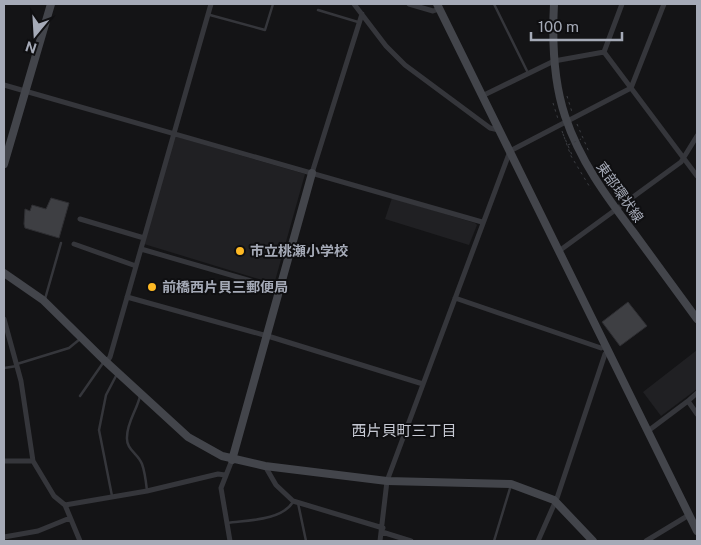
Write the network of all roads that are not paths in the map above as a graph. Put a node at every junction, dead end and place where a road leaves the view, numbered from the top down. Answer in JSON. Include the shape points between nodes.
{"nodes":[{"id":1,"x":51,"y":4,"type":"edge"},
{"id":2,"x":204,"y":4,"type":"edge"},
{"id":3,"x":273,"y":4,"type":"edge"},
{"id":4,"x":354,"y":4,"type":"edge"},
{"id":5,"x":409,"y":4,"type":"edge"},
{"id":6,"x":494,"y":4,"type":"edge"},
{"id":7,"x":554,"y":4,"type":"edge"},
{"id":8,"x":622,"y":4,"type":"edge"},
{"id":9,"x":664,"y":4,"type":"edge"},
{"id":10,"x":211,"y":5,"type":"edge"},
{"id":11,"x":437,"y":5,"type":"edge"},
{"id":12,"x":318,"y":10,"type":"dead end"},
{"id":13,"x":208,"y":14,"type":"junction"},
{"id":14,"x":362,"y":14,"type":"junction"},
{"id":15,"x":358,"y":22,"type":"junction"},
{"id":16,"x":604,"y":52,"type":"junction"},
{"id":17,"x":554,"y":61,"type":"junction"},
{"id":18,"x":528,"y":73,"type":"junction"},
{"id":19,"x":4,"y":85,"type":"edge"},
{"id":20,"x":631,"y":88,"type":"junction"},
{"id":21,"x":26,"y":91,"type":"junction"},
{"id":22,"x":482,"y":96,"type":"junction"},
{"id":23,"x":567,"y":121,"type":"junction"},
{"id":24,"x":499,"y":130,"type":"junction"},
{"id":25,"x":174,"y":132,"type":"junction"},
{"id":26,"x":697,"y":136,"type":"edge"},
{"id":27,"x":510,"y":151,"type":"junction"},
{"id":28,"x":684,"y":159,"type":"junction"},
{"id":29,"x":4,"y":164,"type":"edge"},
{"id":30,"x":312,"y":173,"type":"junction"},
{"id":31,"x":697,"y":176,"type":"edge"},
{"id":32,"x":616,"y":210,"type":"junction"},
{"id":33,"x":80,"y":219,"type":"dead end"},
{"id":34,"x":482,"y":222,"type":"junction"},
{"id":35,"x":144,"y":238,"type":"junction"},
{"id":36,"x":61,"y":243,"type":"dead end"},
{"id":37,"x":74,"y":244,"type":"dead end"},
{"id":38,"x":140,"y":249,"type":"junction"},
{"id":39,"x":559,"y":251,"type":"junction"},
{"id":40,"x":136,"y":266,"type":"junction"},
{"id":41,"x":4,"y":273,"type":"edge"},
{"id":42,"x":279,"y":289,"type":"junction"},
{"id":43,"x":127,"y":297,"type":"junction"},
{"id":44,"x":455,"y":298,"type":"junction"},
{"id":45,"x":43,"y":300,"type":"junction"},
{"id":46,"x":4,"y":319,"type":"edge"},
{"id":47,"x":697,"y":319,"type":"edge"},
{"id":48,"x":82,"y":336,"type":"junction"},
{"id":49,"x":265,"y":337,"type":"junction"},
{"id":50,"x":607,"y":348,"type":"junction"},
{"id":51,"x":104,"y":360,"type":"junction"},
{"id":52,"x":18,"y":365,"type":"junction"},
{"id":53,"x":4,"y":368,"type":"edge"},
{"id":54,"x":118,"y":372,"type":"junction"},
{"id":55,"x":423,"y":384,"type":"junction"},
{"id":56,"x":140,"y":393,"type":"junction"},
{"id":57,"x":697,"y":393,"type":"edge"},
{"id":58,"x":80,"y":396,"type":"dead end"},
{"id":59,"x":688,"y":401,"type":"junction"},
{"id":60,"x":697,"y":414,"type":"edge"},
{"id":61,"x":648,"y":431,"type":"junction"},
{"id":62,"x":232,"y":460,"type":"junction"},
{"id":63,"x":4,"y":461,"type":"edge"},
{"id":64,"x":33,"y":461,"type":"junction"},
{"id":65,"x":265,"y":466,"type":"junction"},
{"id":66,"x":224,"y":475,"type":"junction"},
{"id":67,"x":387,"y":481,"type":"junction"},
{"id":68,"x":511,"y":484,"type":"junction"},
{"id":69,"x":148,"y":491,"type":"junction"},
{"id":70,"x":113,"y":498,"type":"junction"},
{"id":71,"x":554,"y":500,"type":"junction"},
{"id":72,"x":296,"y":502,"type":"junction"},
{"id":73,"x":65,"y":505,"type":"junction"},
{"id":74,"x":690,"y":515,"type":"junction"},
{"id":75,"x":70,"y":518,"type":"junction"},
{"id":76,"x":227,"y":523,"type":"junction"},
{"id":77,"x":382,"y":530,"type":"junction"},
{"id":78,"x":697,"y":530,"type":"edge"},
{"id":79,"x":5,"y":539,"type":"edge"},
{"id":80,"x":80,"y":541,"type":"edge"},
{"id":81,"x":230,"y":541,"type":"edge"},
{"id":82,"x":306,"y":541,"type":"edge"},
{"id":83,"x":380,"y":541,"type":"edge"},
{"id":84,"x":411,"y":541,"type":"edge"},
{"id":85,"x":494,"y":541,"type":"edge"},
{"id":86,"x":538,"y":541,"type":"edge"},
{"id":87,"x":593,"y":541,"type":"edge"},
{"id":88,"x":646,"y":541,"type":"edge"}],
"edges":[{"from":1,"to":21,"type":"street"},
{"from":2,"to":10,"type":"lane"},
{"from":3,"to":13,"type":"lane","via":[[265,30]]},
{"from":4,"to":14,"type":"street"},
{"from":5,"to":11,"type":"street","via":[[433,11]]},
{"from":6,"to":18,"type":"lane"},
{"from":7,"to":17,"type":"street","name":"東部環状線"},
{"from":8,"to":16,"type":"street"},
{"from":9,"to":20,"type":"street"},
{"from":10,"to":13,"type":"street"},
{"from":11,"to":22,"type":"street"},
{"from":12,"to":15,"type":"lane"},
{"from":13,"to":25,"type":"street"},
{"from":14,"to":15,"type":"street"},
{"from":14,"to":24,"type":"street","via":[[405,65],[490,128]]},
{"from":15,"to":30,"type":"street"},
{"from":16,"to":17,"type":"street"},
{"from":16,"to":20,"type":"street"},
{"from":17,"to":18,"type":"street"},
{"from":17,"to":23,"type":"street","name":"東部環状線"},
{"from":18,"to":22,"type":"street"},
{"from":19,"to":21,"type":"street"},
{"from":20,"to":23,"type":"street"},
{"from":20,"to":28,"type":"street"},
{"from":21,"to":25,"type":"street"},
{"from":21,"to":29,"type":"street"},
{"from":22,"to":24,"type":"street"},
{"from":23,"to":27,"type":"street"},
{"from":23,"to":32,"type":"street","name":"東部環状線","via":[[592,176]]},
{"from":24,"to":27,"type":"street"},
{"from":25,"to":30,"type":"street"},
{"from":25,"to":35,"type":"street"},
{"from":26,"to":28,"type":"street"},
{"from":27,"to":34,"type":"street"},
{"from":27,"to":39,"type":"street"},
{"from":28,"to":31,"type":"street"},
{"from":28,"to":32,"type":"street"},
{"from":30,"to":34,"type":"street"},
{"from":30,"to":42,"type":"street"},
{"from":32,"to":39,"type":"street"},
{"from":32,"to":47,"type":"street","name":"東部環状線"},
{"from":33,"to":35,"type":"street"},
{"from":34,"to":44,"type":"street"},
{"from":35,"to":38,"type":"street"},
{"from":36,"to":45,"type":"lane"},
{"from":37,"to":40,"type":"street"},
{"from":38,"to":40,"type":"street"},
{"from":38,"to":42,"type":"street"},
{"from":39,"to":50,"type":"street"},
{"from":40,"to":43,"type":"street"},
{"from":41,"to":45,"type":"street"},
{"from":42,"to":49,"type":"street"},
{"from":43,"to":49,"type":"street"},
{"from":43,"to":51,"type":"street","via":[[110,357]]},
{"from":44,"to":50,"type":"street"},
{"from":44,"to":55,"type":"street"},
{"from":45,"to":48,"type":"street"},
{"from":46,"to":52,"type":"street"},
{"from":48,"to":51,"type":"street"},
{"from":48,"to":52,"type":"lane","via":[[69,348]]},
{"from":49,"to":55,"type":"street"},
{"from":49,"to":62,"type":"street"},
{"from":50,"to":61,"type":"street"},
{"from":50,"to":71,"type":"street"},
{"from":51,"to":54,"type":"street"},
{"from":51,"to":58,"type":"lane"},
{"from":52,"to":53,"type":"lane"},
{"from":52,"to":64,"type":"street"},
{"from":54,"to":56,"type":"street"},
{"from":54,"to":70,"type":"lane","via":[[107,393],[99,426]]},
{"from":55,"to":67,"type":"street"},
{"from":56,"to":62,"type":"street","via":[[188,437]]},
{"from":56,"to":69,"type":"lane","via":[[127,440],[129,449],[142,465]]},
{"from":57,"to":59,"type":"street"},
{"from":59,"to":60,"type":"street"},
{"from":59,"to":61,"type":"street"},
{"from":61,"to":74,"type":"street"},
{"from":62,"to":65,"type":"street"},
{"from":62,"to":66,"type":"street"},
{"from":63,"to":64,"type":"street"},
{"from":64,"to":73,"type":"street","via":[[54,496]]},
{"from":65,"to":67,"type":"street"},
{"from":65,"to":72,"type":"street","via":[[276,485]]},
{"from":66,"to":69,"type":"street"},
{"from":66,"to":76,"type":"street","via":[[220,493]]},
{"from":67,"to":68,"type":"street"},
{"from":67,"to":77,"type":"street"},
{"from":68,"to":71,"type":"street"},
{"from":68,"to":85,"type":"lane"},
{"from":69,"to":70,"type":"street"},
{"from":70,"to":73,"type":"street"},
{"from":71,"to":86,"type":"street"},
{"from":71,"to":87,"type":"street"},
{"from":72,"to":76,"type":"lane","via":[[276,515]]},
{"from":72,"to":77,"type":"street"},
{"from":72,"to":82,"type":"lane"},
{"from":73,"to":75,"type":"street"},
{"from":74,"to":78,"type":"street"},
{"from":74,"to":88,"type":"street"},
{"from":75,"to":79,"type":"street"},
{"from":75,"to":80,"type":"street"},
{"from":76,"to":81,"type":"street"},
{"from":77,"to":83,"type":"street"},
{"from":77,"to":84,"type":"street"}]}
